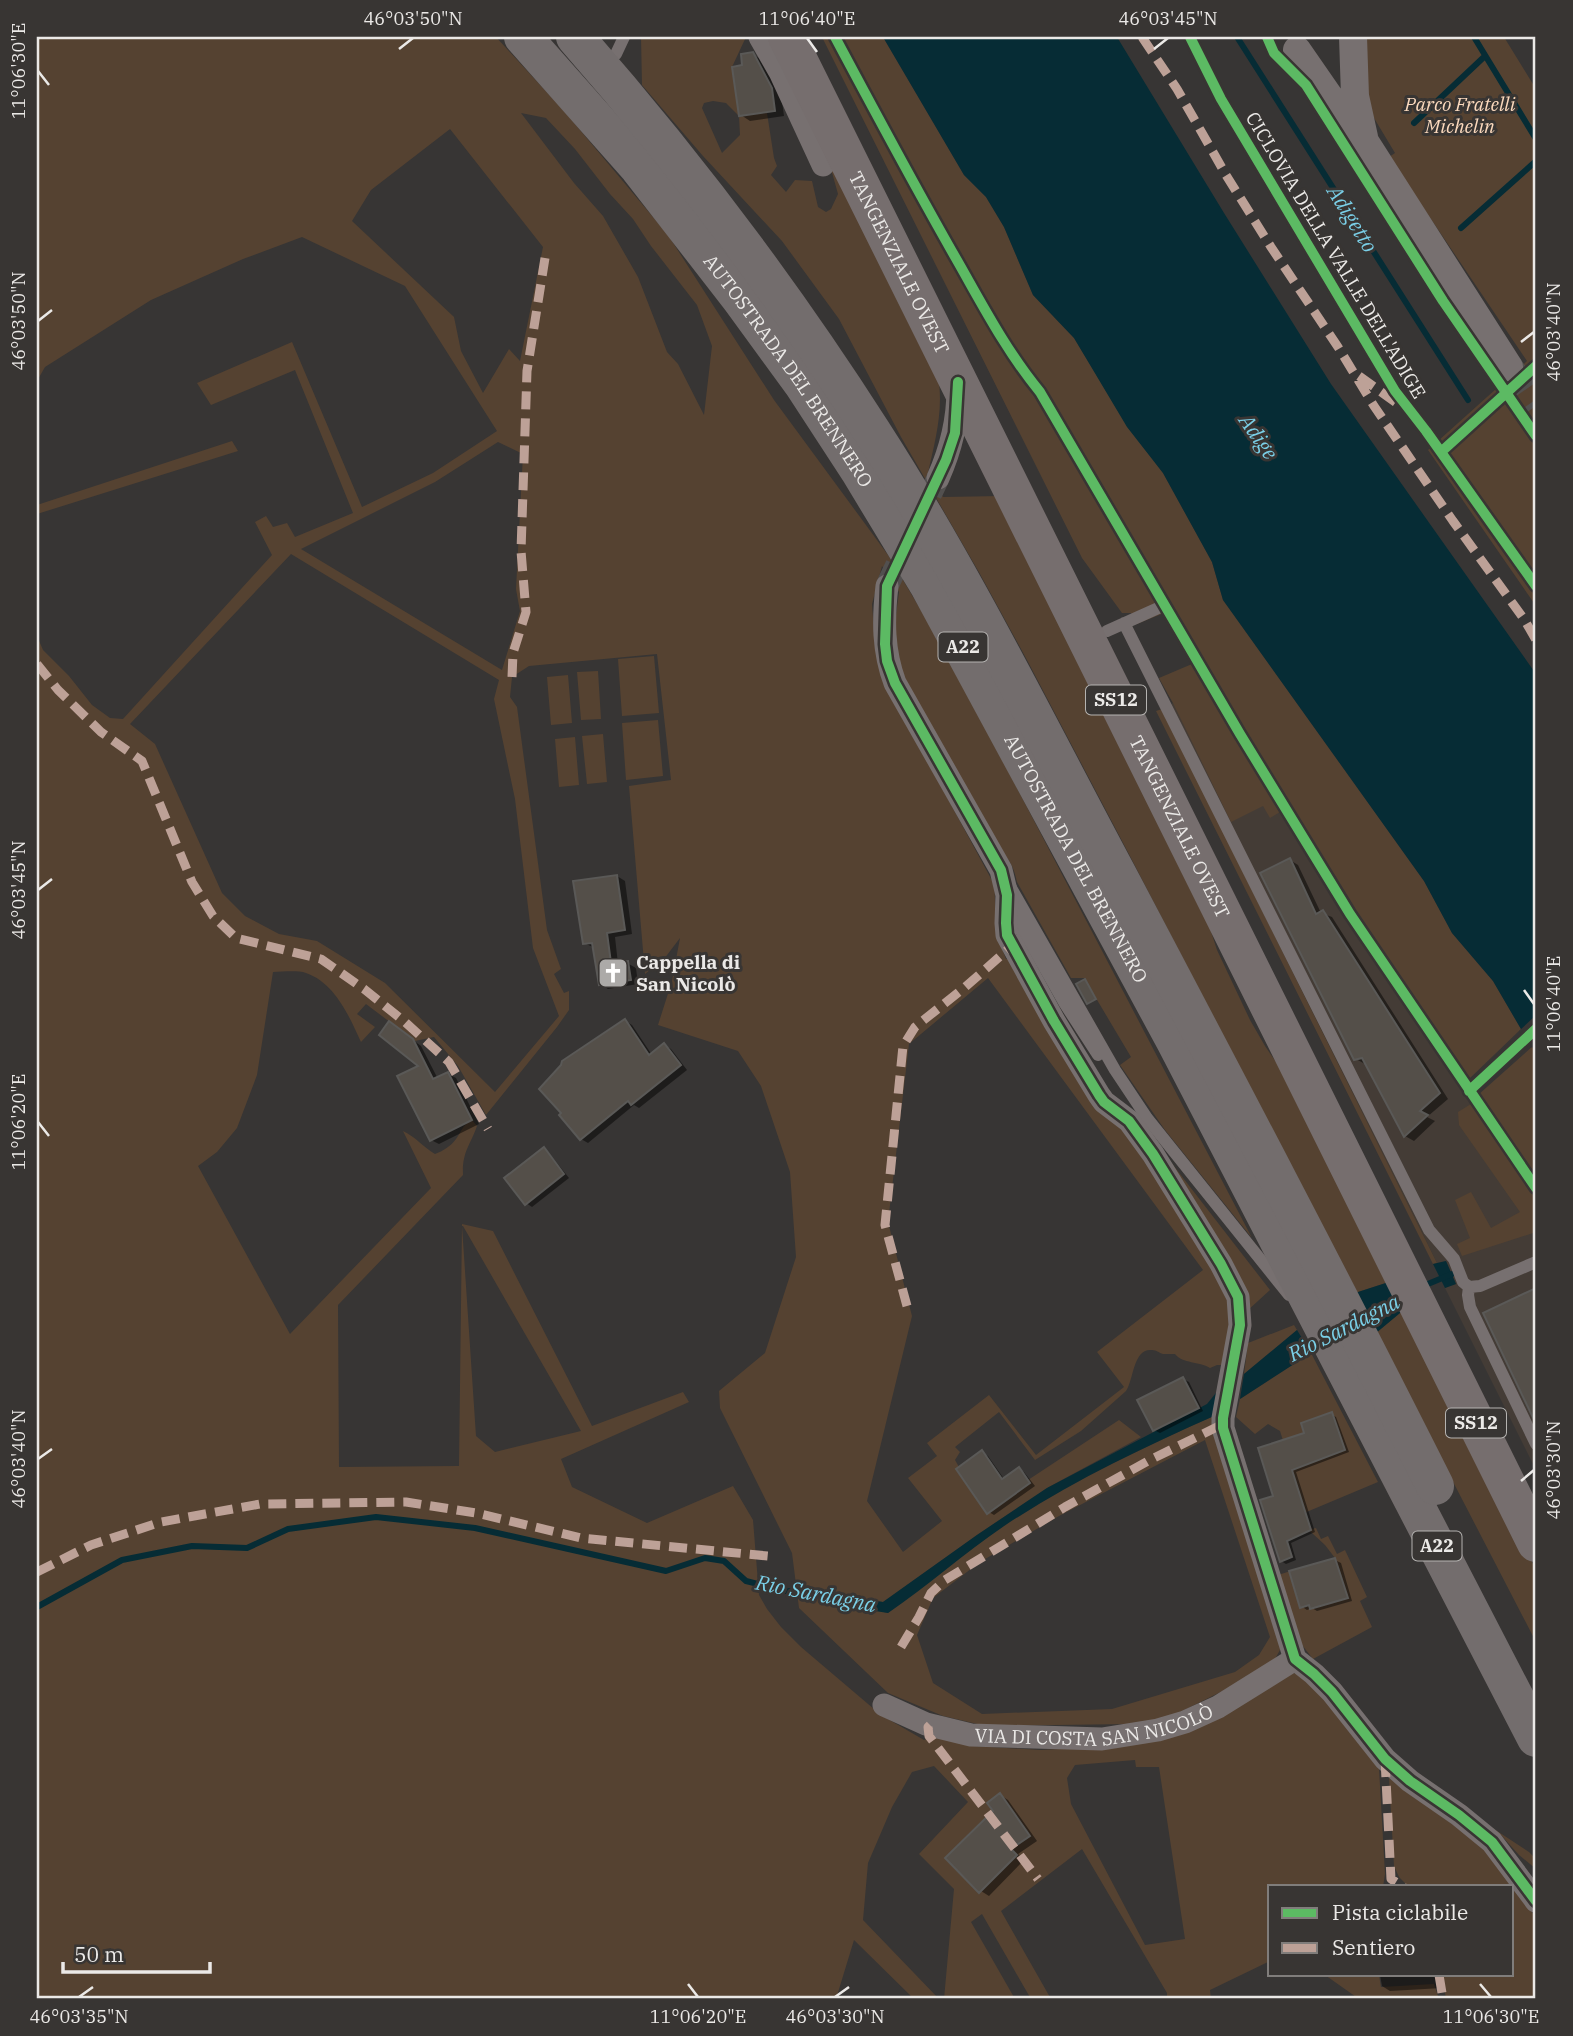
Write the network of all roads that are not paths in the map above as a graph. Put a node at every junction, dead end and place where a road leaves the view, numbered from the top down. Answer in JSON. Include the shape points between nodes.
{"nodes":[{"id":1,"x":523,"y":37,"type":"edge"},
{"id":2,"x":575,"y":37,"type":"edge"},
{"id":3,"x":624,"y":37,"type":"edge"},
{"id":4,"x":760,"y":37,"type":"edge"},
{"id":5,"x":787,"y":37,"type":"edge"},
{"id":6,"x":813,"y":37,"type":"edge"},
{"id":7,"x":1352,"y":37,"type":"edge"},
{"id":8,"x":1293,"y":43,"type":"edge"},
{"id":9,"x":616,"y":54,"type":"dead end"},
{"id":10,"x":1364,"y":140,"type":"junction"},
{"id":11,"x":823,"y":165,"type":"dead end"},
{"id":12,"x":1509,"y":367,"type":"tunnel mouth"},
{"id":13,"x":958,"y":382,"type":"junction"},
{"id":14,"x":938,"y":478,"type":"tunnel mouth"},
{"id":15,"x":887,"y":586,"type":"tunnel mouth"},
{"id":16,"x":1165,"y":605,"type":"dead end"},
{"id":17,"x":1116,"y":627,"type":"junction"},
{"id":18,"x":1001,"y":870,"type":"junction"},
{"id":19,"x":1007,"y":902,"type":"junction"},
{"id":20,"x":1147,"y":1118,"type":"junction"},
{"id":21,"x":1536,"y":1262,"type":"edge"},
{"id":22,"x":1429,"y":1286,"type":"junction"},
{"id":23,"x":1321,"y":1311,"type":"junction"},
{"id":24,"x":1349,"y":1347,"type":"junction"},
{"id":25,"x":1536,"y":1444,"type":"edge"},
{"id":26,"x":1536,"y":1497,"type":"edge"},
{"id":27,"x":1536,"y":1543,"type":"edge"},
{"id":28,"x":1295,"y":1660,"type":"junction"},
{"id":29,"x":1536,"y":1684,"type":"edge"},
{"id":30,"x":884,"y":1705,"type":"dead end"},
{"id":31,"x":1536,"y":1738,"type":"edge"},
{"id":32,"x":1536,"y":1901,"type":"edge"}],
"edges":[{"from":1,"to":23,"type":"highway","name":"AUTOSTRADA DEL BRENNERO","number":"A22","via":[[639,168],[740,298],[860,472],[929,586]]},
{"from":2,"to":23,"type":"highway","name":"AUTOSTRADA DEL BRENNERO","number":"A22","via":[[686,168],[775,287],[873,432],[961,580],[1202,1035]]},
{"from":3,"to":9,"type":"lane"},
{"from":4,"to":11,"type":"street"},
{"from":5,"to":13,"type":"highway","name":"TANGENZIALE OVEST","number":"SS12"},
{"from":6,"to":17,"type":"highway","name":"TANGENZIALE OVEST","number":"SS12"},
{"from":7,"to":8,"type":"street","via":[[1331,57],[1314,58]]},
{"from":7,"to":10,"type":"street","via":[[1354,96]]},
{"from":8,"to":10,"type":"street"},
{"from":10,"to":12,"type":"street"},
{"from":13,"to":14,"type":"street","via":[[955,433]]},
{"from":13,"to":22,"type":"highway","name":"TANGENZIALE OVEST","number":"SS12","via":[[1294,1054]]},
{"from":15,"to":18,"type":"street","via":[[885,644],[895,683]]},
{"from":16,"to":17,"type":"lane"},
{"from":17,"to":22,"type":"highway","name":"TANGENZIALE OVEST","number":"SS12"},
{"from":17,"to":22,"type":"lane","via":[[1167,706],[1429,1230],[1454,1259],[1463,1282]]},
{"from":18,"to":19,"type":"street"},
{"from":18,"to":20,"type":"lane"},
{"from":19,"to":20,"type":"lane","via":[[1102,1062]]},
{"from":19,"to":28,"type":"street","via":[[1007,936],[1054,1021],[1099,1095],[1129,1121],[1148,1146],[1238,1297],[1240,1325],[1223,1428]]},
{"from":20,"to":23,"type":"lane"},
{"from":21,"to":22,"type":"lane","via":[[1480,1286]]},
{"from":22,"to":25,"type":"lane","via":[[1470,1307]]},
{"from":22,"to":26,"type":"highway","name":"TANGENZIALE OVEST","number":"SS12"},
{"from":22,"to":27,"type":"highway","name":"TANGENZIALE OVEST","number":"SS12"},
{"from":23,"to":24,"type":"highway","name":"AUTOSTRADA DEL BRENNERO","number":"A22"},
{"from":24,"to":29,"type":"highway","name":"AUTOSTRADA DEL BRENNERO","number":"A22"},
{"from":24,"to":31,"type":"highway","name":"AUTOSTRADA DEL BRENNERO","number":"A22"},
{"from":28,"to":30,"type":"street","name":"VIA DI COSTA SAN NICOLÒ","via":[[1185,1722],[1102,1739],[971,1735],[926,1724]]},
{"from":28,"to":32,"type":"street","via":[[1332,1692],[1385,1759],[1492,1842]]}]}
